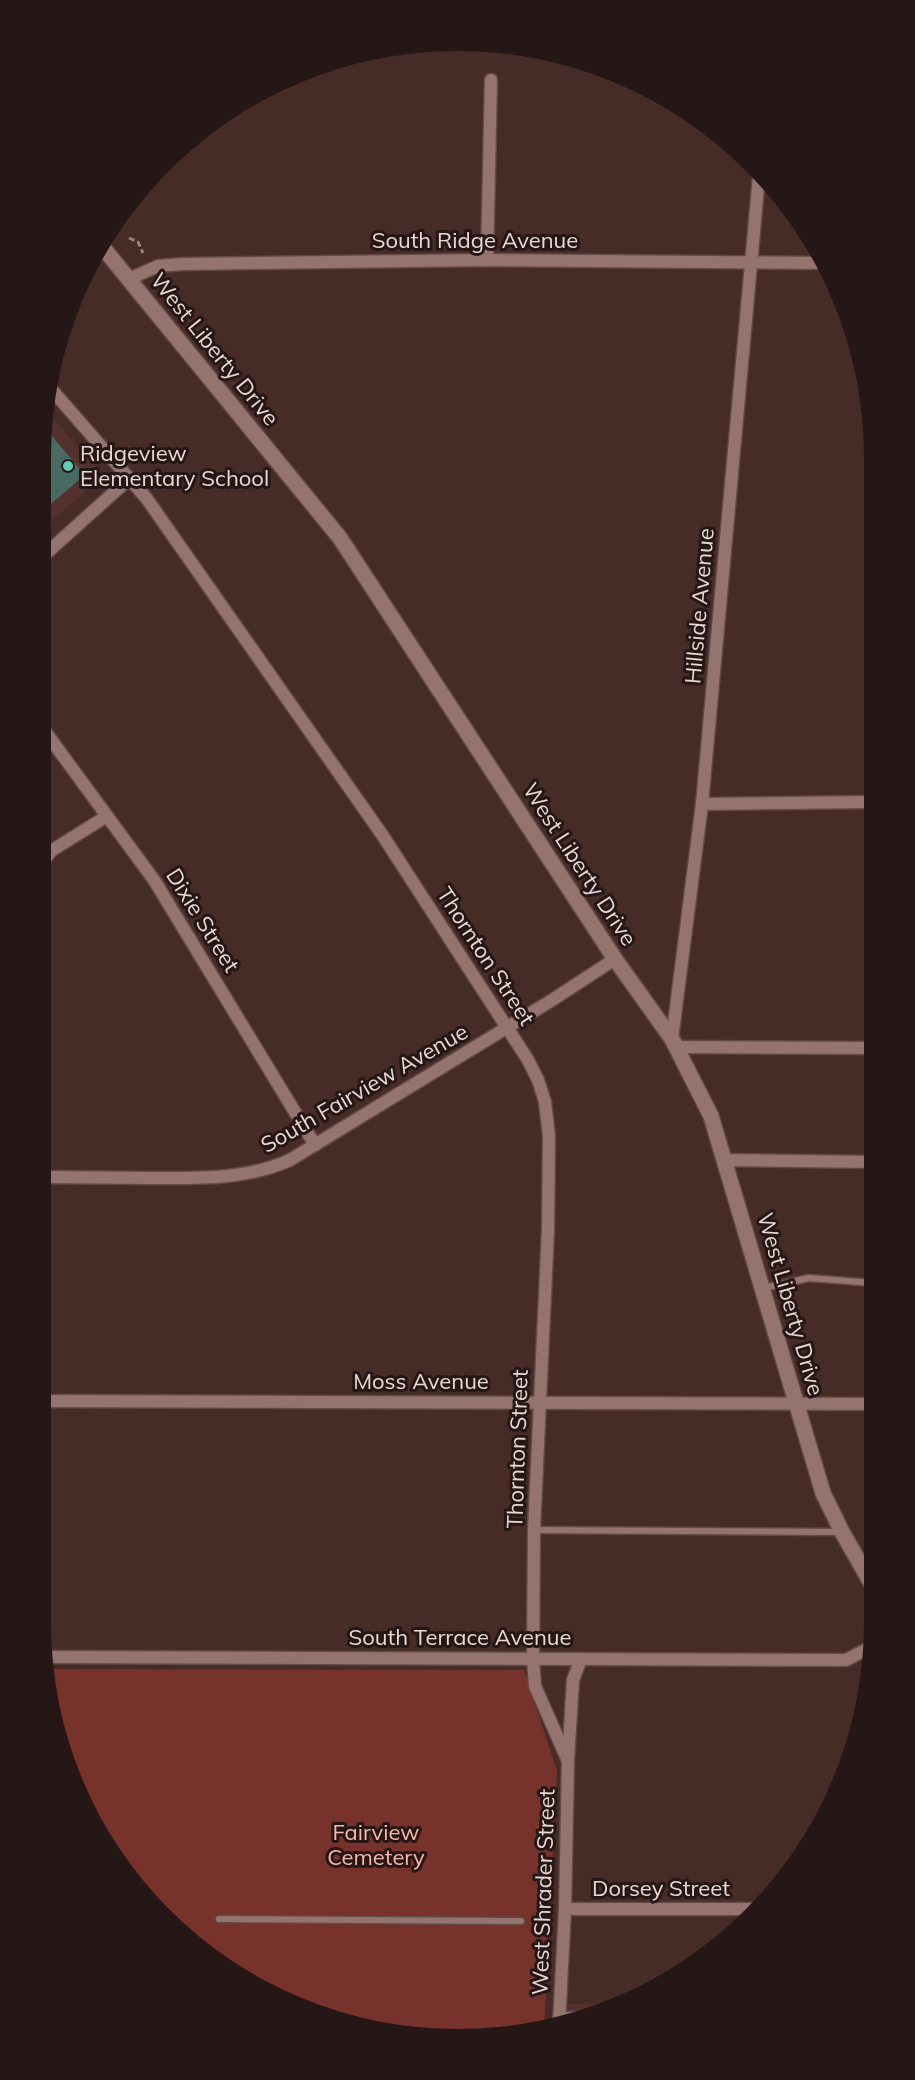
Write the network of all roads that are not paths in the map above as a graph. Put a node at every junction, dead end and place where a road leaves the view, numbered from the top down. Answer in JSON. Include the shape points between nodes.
{"nodes":[{"id":1,"x":491,"y":80,"type":"dead end"},
{"id":2,"x":758,"y":184,"type":"edge"},
{"id":3,"x":106,"y":252,"type":"edge"},
{"id":4,"x":487,"y":260,"type":"junction"},
{"id":5,"x":751,"y":261,"type":"junction"},
{"id":6,"x":814,"y":263,"type":"edge"},
{"id":7,"x":129,"y":279,"type":"junction"},
{"id":8,"x":56,"y":394,"type":"edge"},
{"id":9,"x":130,"y":478,"type":"junction"},
{"id":10,"x":51,"y":548,"type":"edge"},
{"id":11,"x":51,"y":741,"type":"edge"},
{"id":12,"x":864,"y":802,"type":"edge"},
{"id":13,"x":702,"y":804,"type":"junction"},
{"id":14,"x":107,"y":816,"type":"junction"},
{"id":15,"x":51,"y":851,"type":"edge"},
{"id":16,"x":615,"y":959,"type":"junction"},
{"id":17,"x":507,"y":1027,"type":"junction"},
{"id":18,"x":673,"y":1043,"type":"junction"},
{"id":19,"x":864,"y":1048,"type":"edge"},
{"id":20,"x":315,"y":1145,"type":"junction"},
{"id":21,"x":725,"y":1160,"type":"junction"},
{"id":22,"x":864,"y":1162,"type":"edge"},
{"id":23,"x":51,"y":1177,"type":"edge"},
{"id":24,"x":864,"y":1282,"type":"edge"},
{"id":25,"x":763,"y":1288,"type":"junction"},
{"id":26,"x":51,"y":1401,"type":"edge"},
{"id":27,"x":539,"y":1402,"type":"junction"},
{"id":28,"x":796,"y":1403,"type":"junction"},
{"id":29,"x":864,"y":1404,"type":"edge"},
{"id":30,"x":534,"y":1530,"type":"junction"},
{"id":31,"x":842,"y":1532,"type":"junction"},
{"id":32,"x":864,"y":1570,"type":"edge"},
{"id":33,"x":863,"y":1651,"type":"edge"},
{"id":34,"x":53,"y":1657,"type":"edge"},
{"id":35,"x":533,"y":1659,"type":"junction"},
{"id":36,"x":581,"y":1659,"type":"junction"},
{"id":37,"x":568,"y":1761,"type":"junction"},
{"id":38,"x":565,"y":1909,"type":"junction"},
{"id":39,"x":746,"y":1909,"type":"edge"},
{"id":40,"x":219,"y":1919,"type":"dead end"},
{"id":41,"x":521,"y":1921,"type":"dead end"},
{"id":42,"x":559,"y":2016,"type":"edge"}],
"edges":[{"from":1,"to":4,"type":"street"},
{"from":2,"to":5,"type":"street","name":"Hillside Avenue"},
{"from":3,"to":7,"type":"main road","name":"West Liberty Drive"},
{"from":4,"to":5,"type":"street","name":"South Ridge Avenue"},
{"from":4,"to":7,"type":"street","name":"South Ridge Avenue","via":[[184,264],[158,266]]},
{"from":5,"to":6,"type":"street","name":"South Ridge Avenue"},
{"from":5,"to":13,"type":"street","name":"Hillside Avenue"},
{"from":7,"to":16,"type":"main road","name":"West Liberty Drive","via":[[340,538]]},
{"from":8,"to":9,"type":"street","name":"Thornton Street"},
{"from":9,"to":10,"type":"street"},
{"from":9,"to":17,"type":"street","name":"Thornton Street","via":[[383,836]]},
{"from":11,"to":14,"type":"street","name":"Dixie Street"},
{"from":12,"to":13,"type":"street"},
{"from":13,"to":18,"type":"street","name":"Hillside Avenue"},
{"from":14,"to":15,"type":"street"},
{"from":14,"to":20,"type":"street","name":"Dixie Street","via":[[154,880]]},
{"from":16,"to":17,"type":"street","name":"South Fairview Avenue"},
{"from":16,"to":18,"type":"main road","name":"West Liberty Drive"},
{"from":17,"to":20,"type":"street","name":"South Fairview Avenue"},
{"from":17,"to":27,"type":"street","name":"Thornton Street","via":[[538,1080],[549,1136]]},
{"from":18,"to":19,"type":"street"},
{"from":18,"to":21,"type":"main road","name":"West Liberty Drive","via":[[711,1116]]},
{"from":20,"to":23,"type":"street","name":"South Fairview Avenue","via":[[280,1165],[247,1174],[201,1178]]},
{"from":21,"to":22,"type":"street"},
{"from":21,"to":25,"type":"main road","name":"West Liberty Drive"},
{"from":24,"to":25,"type":"lane","via":[[809,1278]]},
{"from":25,"to":28,"type":"main road","name":"West Liberty Drive"},
{"from":26,"to":27,"type":"street","name":"Moss Avenue"},
{"from":27,"to":28,"type":"street","name":"Moss Avenue"},
{"from":27,"to":30,"type":"street","name":"Thornton Street"},
{"from":28,"to":29,"type":"street","name":"Moss Avenue"},
{"from":28,"to":31,"type":"main road","name":"West Liberty Drive","via":[[823,1493]]},
{"from":30,"to":31,"type":"lane"},
{"from":30,"to":35,"type":"street","name":"Thornton Street"},
{"from":31,"to":32,"type":"main road","name":"West Liberty Drive"},
{"from":33,"to":36,"type":"street","name":"South Terrace Avenue","via":[[846,1660]]},
{"from":34,"to":35,"type":"street","name":"South Terrace Avenue"},
{"from":35,"to":36,"type":"street","name":"South Terrace Avenue"},
{"from":35,"to":37,"type":"street","name":"West Shrader Street","via":[[535,1686]]},
{"from":36,"to":37,"type":"street","name":"West Shrader Street","via":[[573,1680]]},
{"from":37,"to":38,"type":"street","name":"West Shrader Street"},
{"from":38,"to":39,"type":"street","name":"Dorsey Street"},
{"from":38,"to":42,"type":"street","name":"West Shrader Street"},
{"from":40,"to":41,"type":"lane"}]}
